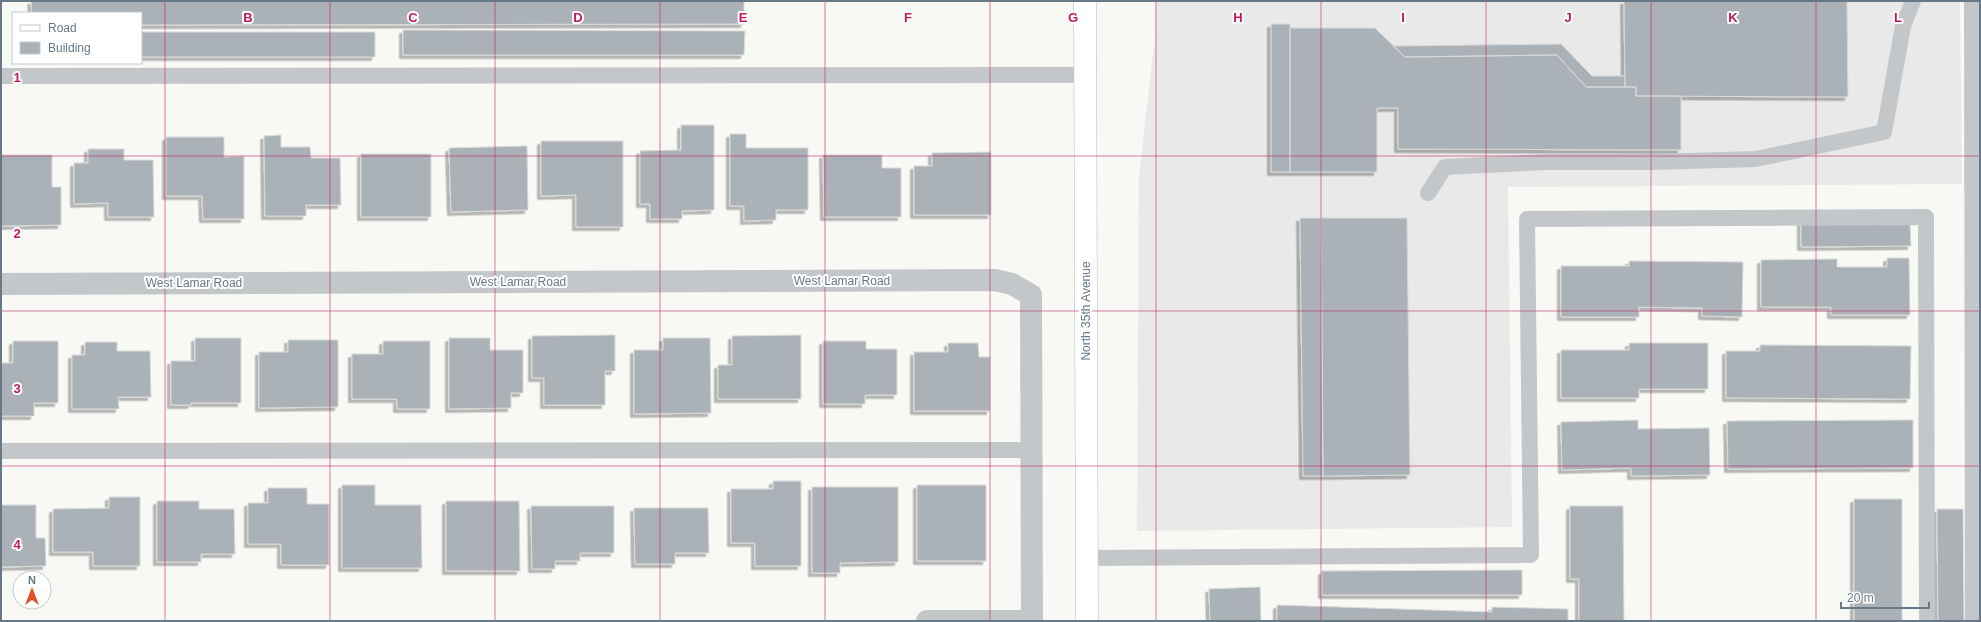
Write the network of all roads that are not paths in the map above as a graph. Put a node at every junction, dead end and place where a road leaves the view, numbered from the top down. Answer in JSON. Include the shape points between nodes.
{"nodes":[{"id":1,"x":1085,"y":1,"type":"edge"},
{"id":2,"x":1913,"y":1,"type":"edge"},
{"id":3,"x":1972,"y":1,"type":"edge"},
{"id":4,"x":1085,"y":75,"type":"junction"},
{"id":5,"x":1,"y":76,"type":"edge"},
{"id":6,"x":1428,"y":193,"type":"dead end"},
{"id":7,"x":1,"y":284,"type":"edge"},
{"id":8,"x":1032,"y":450,"type":"junction"},
{"id":9,"x":1,"y":451,"type":"edge"},
{"id":10,"x":1087,"y":558,"type":"junction"},
{"id":11,"x":927,"y":621,"type":"edge"},
{"id":12,"x":1032,"y":621,"type":"edge"},
{"id":13,"x":1088,"y":621,"type":"edge"},
{"id":14,"x":1927,"y":621,"type":"edge"},
{"id":15,"x":1973,"y":621,"type":"edge"}],
"edges":[{"from":1,"to":4,"type":"main road","name":"North 35th Avenue"},
{"from":2,"to":6,"type":"lane","via":[[1903,26],[1884,132],[1756,159],[1546,162],[1445,168]]},
{"from":3,"to":15,"type":"lane"},
{"from":4,"to":5,"type":"lane"},
{"from":4,"to":10,"type":"main road","name":"North 35th Avenue"},
{"from":7,"to":8,"type":"street","name":"West Lamar Road","via":[[995,280],[1012,284],[1031,295]]},
{"from":8,"to":9,"type":"lane"},
{"from":8,"to":12,"type":"street"},
{"from":10,"to":13,"type":"main road","name":"North 35th Avenue"},
{"from":10,"to":14,"type":"lane","via":[[1531,555],[1527,219],[1926,216]]},
{"from":11,"to":12,"type":"street"}]}
